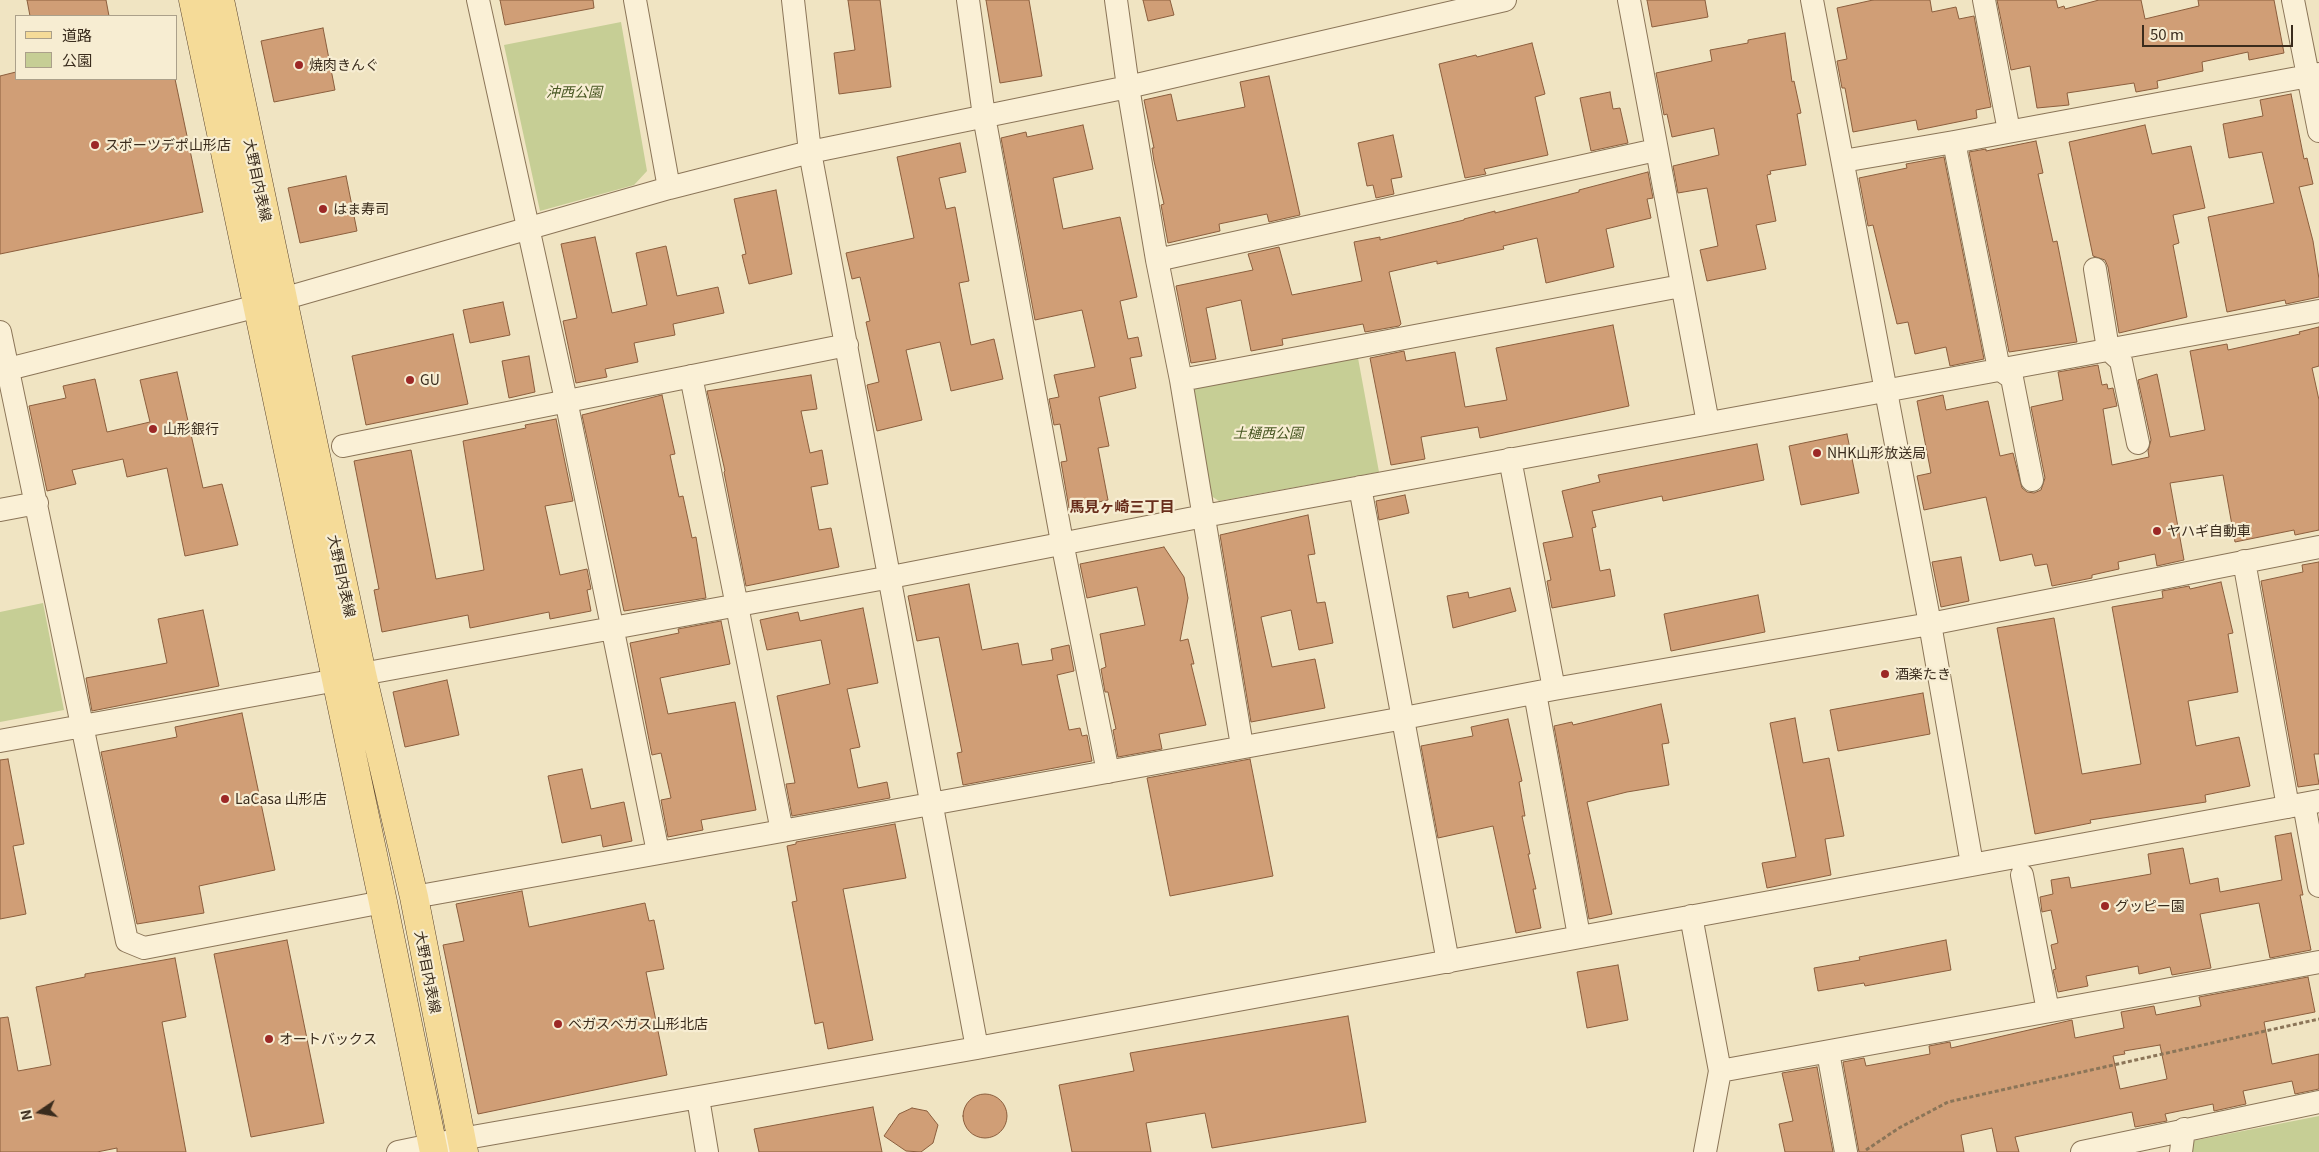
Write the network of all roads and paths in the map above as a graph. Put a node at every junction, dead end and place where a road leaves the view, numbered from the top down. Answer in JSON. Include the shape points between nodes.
{"nodes":[{"id":1,"x":193,"y":0,"type":"edge"},
{"id":2,"x":220,"y":0,"type":"edge"},
{"id":3,"x":478,"y":0,"type":"edge"},
{"id":4,"x":635,"y":0,"type":"edge"},
{"id":5,"x":793,"y":0,"type":"edge"},
{"id":6,"x":968,"y":0,"type":"edge"},
{"id":7,"x":1116,"y":0,"type":"edge"},
{"id":8,"x":1505,"y":0,"type":"edge"},
{"id":9,"x":1629,"y":0,"type":"edge"},
{"id":10,"x":1812,"y":0,"type":"edge"},
{"id":11,"x":1984,"y":0,"type":"edge"},
{"id":12,"x":2293,"y":0,"type":"edge"},
{"id":13,"x":1432,"y":8,"type":"edge"},
{"id":14,"x":2314,"y":75,"type":"edge"},
{"id":15,"x":1128,"y":86,"type":"junction"},
{"id":16,"x":984,"y":116,"type":"junction"},
{"id":17,"x":2009,"y":131,"type":"junction"},
{"id":18,"x":2319,"y":131,"type":"edge"},
{"id":19,"x":1954,"y":142,"type":"junction"},
{"id":20,"x":1656,"y":150,"type":"junction"},
{"id":21,"x":810,"y":152,"type":"junction"},
{"id":22,"x":1844,"y":161,"type":"junction"},
{"id":23,"x":669,"y":188,"type":"junction"},
{"id":24,"x":528,"y":228,"type":"junction"},
{"id":25,"x":1157,"y":260,"type":"junction"},
{"id":26,"x":2095,"y":269,"type":"dead end"},
{"id":27,"x":1681,"y":286,"type":"junction"},
{"id":28,"x":271,"y":302,"type":"junction"},
{"id":29,"x":2319,"y":311,"type":"edge"},
{"id":30,"x":0,"y":332,"type":"edge"},
{"id":31,"x":847,"y":345,"type":"junction"},
{"id":32,"x":2108,"y":350,"type":"junction"},
{"id":33,"x":1999,"y":369,"type":"junction"},
{"id":34,"x":4,"y":370,"type":"edge"},
{"id":35,"x":691,"y":376,"type":"junction"},
{"id":36,"x":1181,"y":380,"type":"junction"},
{"id":37,"x":1885,"y":390,"type":"junction"},
{"id":38,"x":566,"y":400,"type":"junction"},
{"id":39,"x":1708,"y":423,"type":"junction"},
{"id":40,"x":2138,"y":443,"type":"dead end"},
{"id":41,"x":343,"y":446,"type":"dead end"},
{"id":42,"x":1510,"y":459,"type":"junction"},
{"id":43,"x":2032,"y":480,"type":"dead end"},
{"id":44,"x":1360,"y":487,"type":"junction"},
{"id":45,"x":37,"y":503,"type":"junction"},
{"id":46,"x":0,"y":510,"type":"edge"},
{"id":47,"x":1204,"y":516,"type":"junction"},
{"id":48,"x":1062,"y":542,"type":"junction"},
{"id":49,"x":2319,"y":547,"type":"edge"},
{"id":50,"x":2244,"y":561,"type":"junction"},
{"id":51,"x":891,"y":577,"type":"junction"},
{"id":52,"x":738,"y":605,"type":"junction"},
{"id":53,"x":1930,"y":624,"type":"junction"},
{"id":54,"x":613,"y":628,"type":"junction"},
{"id":55,"x":350,"y":677,"type":"junction"},
{"id":56,"x":1544,"y":691,"type":"junction"},
{"id":57,"x":1404,"y":718,"type":"junction"},
{"id":58,"x":83,"y":726,"type":"junction"},
{"id":59,"x":0,"y":741,"type":"edge"},
{"id":60,"x":1242,"y":746,"type":"junction"},
{"id":61,"x":1108,"y":772,"type":"junction"},
{"id":62,"x":2304,"y":804,"type":"edge"},
{"id":63,"x":932,"y":805,"type":"junction"},
{"id":64,"x":782,"y":831,"type":"junction"},
{"id":65,"x":658,"y":852,"type":"junction"},
{"id":66,"x":1972,"y":864,"type":"junction"},
{"id":67,"x":2022,"y":875,"type":"dead end"},
{"id":68,"x":2319,"y":886,"type":"edge"},
{"id":69,"x":414,"y":897,"type":"junction"},
{"id":70,"x":384,"y":902,"type":"junction"},
{"id":71,"x":1691,"y":916,"type":"junction"},
{"id":72,"x":1580,"y":936,"type":"junction"},
{"id":73,"x":1448,"y":962,"type":"junction"},
{"id":74,"x":2319,"y":962,"type":"edge"},
{"id":75,"x":2048,"y":1011,"type":"junction"},
{"id":76,"x":2319,"y":1019,"type":"edge"},
{"id":77,"x":977,"y":1048,"type":"junction"},
{"id":78,"x":1828,"y":1052,"type":"junction"},
{"id":79,"x":1720,"y":1071,"type":"junction"},
{"id":80,"x":698,"y":1098,"type":"junction"},
{"id":81,"x":2319,"y":1102,"type":"edge"},
{"id":82,"x":2184,"y":1129,"type":"junction"},
{"id":83,"x":462,"y":1146,"type":"edge"},
{"id":84,"x":434,"y":1149,"type":"edge"},
{"id":85,"x":398,"y":1152,"type":"edge"},
{"id":86,"x":707,"y":1152,"type":"edge"},
{"id":87,"x":1705,"y":1152,"type":"edge"},
{"id":88,"x":1846,"y":1152,"type":"edge"},
{"id":89,"x":1863,"y":1152,"type":"edge"},
{"id":90,"x":2082,"y":1152,"type":"edge"},
{"id":91,"x":2180,"y":1152,"type":"edge"}],
"edges":[{"from":1,"to":28,"type":"main road","name":"大野目内表線"},
{"from":2,"to":28,"type":"main road","name":"大野目内表線"},
{"from":3,"to":24,"type":"street"},
{"from":4,"to":23,"type":"street"},
{"from":5,"to":21,"type":"street"},
{"from":6,"to":16,"type":"street"},
{"from":7,"to":15,"type":"street"},
{"from":8,"to":13,"type":"street"},
{"from":9,"to":20,"type":"street"},
{"from":10,"to":22,"type":"street"},
{"from":11,"to":17,"type":"street"},
{"from":12,"to":14,"type":"street"},
{"from":13,"to":15,"type":"street"},
{"from":14,"to":17,"type":"street"},
{"from":14,"to":18,"type":"street"},
{"from":15,"to":16,"type":"street"},
{"from":15,"to":25,"type":"street"},
{"from":16,"to":21,"type":"street"},
{"from":16,"to":48,"type":"street"},
{"from":17,"to":19,"type":"street"},
{"from":19,"to":22,"type":"street"},
{"from":19,"to":33,"type":"street"},
{"from":20,"to":25,"type":"street"},
{"from":20,"to":27,"type":"street"},
{"from":21,"to":23,"type":"street"},
{"from":21,"to":31,"type":"street"},
{"from":22,"to":37,"type":"street"},
{"from":23,"to":24,"type":"street"},
{"from":24,"to":28,"type":"street"},
{"from":24,"to":38,"type":"street"},
{"from":25,"to":36,"type":"street"},
{"from":26,"to":32,"type":"street"},
{"from":27,"to":36,"type":"street"},
{"from":27,"to":39,"type":"street"},
{"from":28,"to":34,"type":"street"},
{"from":28,"to":55,"type":"main road","name":"大野目内表線"},
{"from":29,"to":32,"type":"street"},
{"from":30,"to":34,"type":"street"},
{"from":31,"to":35,"type":"street"},
{"from":31,"to":51,"type":"street"},
{"from":32,"to":33,"type":"street"},
{"from":32,"to":40,"type":"street","via":[[2121,361]]},
{"from":33,"to":37,"type":"street"},
{"from":33,"to":43,"type":"street","via":[[2012,378]]},
{"from":34,"to":45,"type":"street"},
{"from":35,"to":38,"type":"street"},
{"from":35,"to":52,"type":"street"},
{"from":36,"to":47,"type":"street"},
{"from":37,"to":39,"type":"street"},
{"from":37,"to":53,"type":"street"},
{"from":38,"to":41,"type":"street"},
{"from":38,"to":54,"type":"street"},
{"from":39,"to":42,"type":"street"},
{"from":42,"to":44,"type":"street"},
{"from":42,"to":56,"type":"street"},
{"from":44,"to":47,"type":"street"},
{"from":44,"to":57,"type":"street"},
{"from":45,"to":46,"type":"street"},
{"from":45,"to":58,"type":"street"},
{"from":47,"to":48,"type":"street"},
{"from":47,"to":60,"type":"street"},
{"from":48,"to":51,"type":"street"},
{"from":48,"to":61,"type":"street"},
{"from":49,"to":50,"type":"street"},
{"from":50,"to":53,"type":"street"},
{"from":50,"to":62,"type":"street"},
{"from":51,"to":52,"type":"street"},
{"from":51,"to":63,"type":"street"},
{"from":52,"to":54,"type":"street"},
{"from":52,"to":64,"type":"street"},
{"from":53,"to":56,"type":"street"},
{"from":53,"to":66,"type":"street"},
{"from":54,"to":55,"type":"street"},
{"from":54,"to":65,"type":"street"},
{"from":55,"to":58,"type":"street"},
{"from":55,"to":69,"type":"main road","name":"大野目内表線"},
{"from":55,"to":70,"type":"main road","name":"大野目内表線"},
{"from":56,"to":57,"type":"street"},
{"from":56,"to":72,"type":"street"},
{"from":57,"to":60,"type":"street"},
{"from":57,"to":73,"type":"street"},
{"from":58,"to":59,"type":"street"},
{"from":58,"to":70,"type":"street","via":[[127,941],[144,948]]},
{"from":60,"to":61,"type":"street"},
{"from":61,"to":63,"type":"street"},
{"from":62,"to":66,"type":"street"},
{"from":62,"to":68,"type":"street"},
{"from":63,"to":64,"type":"street"},
{"from":63,"to":77,"type":"street"},
{"from":64,"to":65,"type":"street"},
{"from":65,"to":69,"type":"street"},
{"from":66,"to":71,"type":"street"},
{"from":67,"to":75,"type":"street"},
{"from":69,"to":83,"type":"main road","name":"大野目内表線"},
{"from":70,"to":84,"type":"main road","name":"大野目内表線"},
{"from":71,"to":72,"type":"street"},
{"from":71,"to":79,"type":"street"},
{"from":72,"to":73,"type":"street"},
{"from":73,"to":77,"type":"street"},
{"from":74,"to":75,"type":"street"},
{"from":75,"to":78,"type":"street"},
{"from":76,"to":89,"type":"path","via":[[1948,1102]]},
{"from":77,"to":80,"type":"street"},
{"from":78,"to":79,"type":"street"},
{"from":78,"to":88,"type":"street"},
{"from":79,"to":87,"type":"street"},
{"from":80,"to":83,"type":"street"},
{"from":80,"to":86,"type":"street"},
{"from":81,"to":82,"type":"street"},
{"from":82,"to":90,"type":"street"},
{"from":82,"to":91,"type":"street"},
{"from":83,"to":84,"type":"street"},
{"from":84,"to":85,"type":"street"}]}
